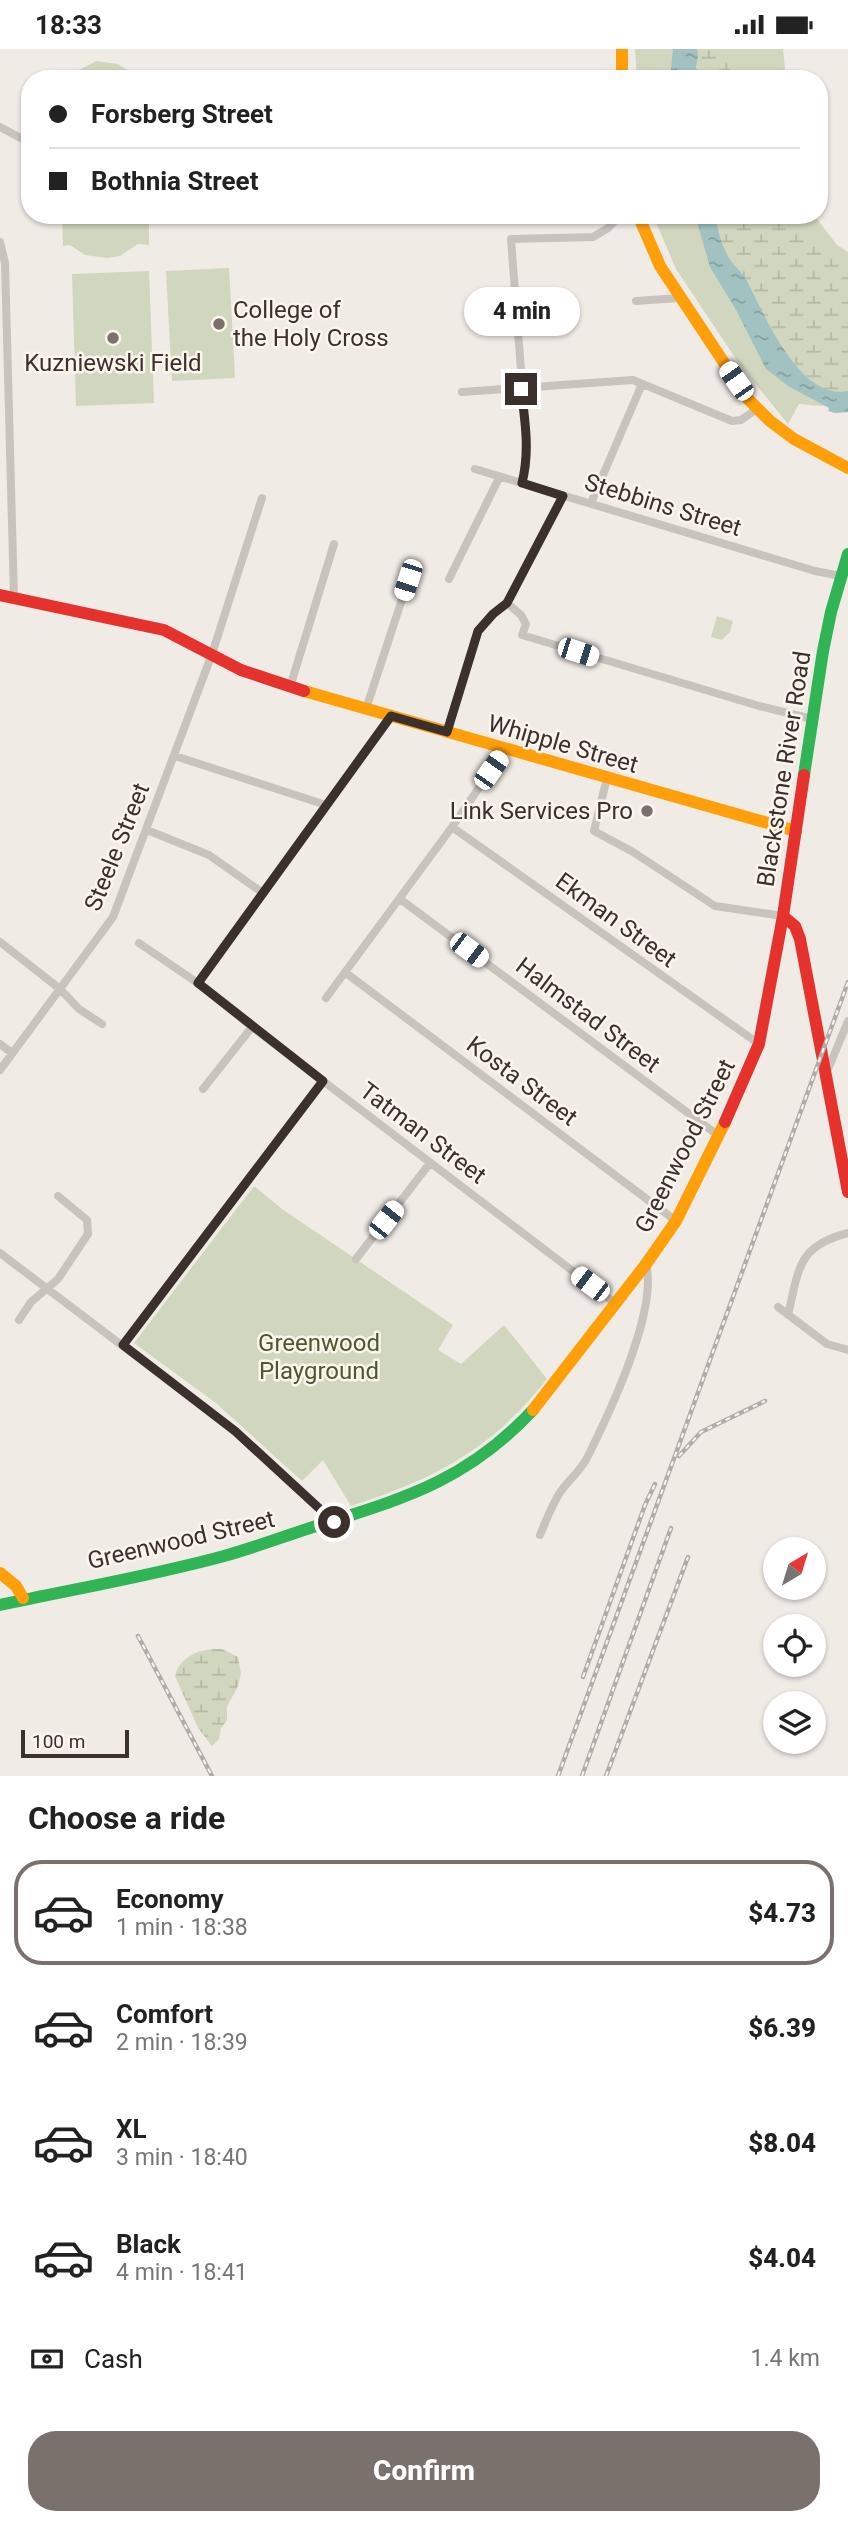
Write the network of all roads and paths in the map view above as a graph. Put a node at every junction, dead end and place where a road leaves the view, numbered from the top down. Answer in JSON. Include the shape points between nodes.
{"nodes":[{"id":1,"x":622,"y":49,"type":"edge"},
{"id":2,"x":622,"y":70,"type":"edge"},
{"id":3,"x":0,"y":127,"type":"edge"},
{"id":4,"x":21,"y":138,"type":"edge"},
{"id":5,"x":612,"y":224,"type":"edge"},
{"id":6,"x":642,"y":224,"type":"edge"},
{"id":7,"x":0,"y":242,"type":"edge"},
{"id":8,"x":680,"y":297,"type":"junction"},
{"id":9,"x":636,"y":301,"type":"dead end"},
{"id":10,"x":642,"y":384,"type":"junction"},
{"id":11,"x":521,"y":389,"type":"junction"},
{"id":12,"x":462,"y":392,"type":"dead end"},
{"id":13,"x":757,"y":409,"type":"junction"},
{"id":14,"x":848,"y":468,"type":"edge"},
{"id":15,"x":475,"y":470,"type":"dead end"},
{"id":16,"x":499,"y":478,"type":"junction"},
{"id":17,"x":522,"y":483,"type":"junction"},
{"id":18,"x":563,"y":496,"type":"junction"},
{"id":19,"x":262,"y":498,"type":"dead end"},
{"id":20,"x":591,"y":503,"type":"junction"},
{"id":21,"x":334,"y":544,"type":"dead end"},
{"id":22,"x":848,"y":554,"type":"edge"},
{"id":23,"x":842,"y":576,"type":"junction"},
{"id":24,"x":409,"y":577,"type":"dead end"},
{"id":25,"x":449,"y":579,"type":"dead end"},
{"id":26,"x":0,"y":595,"type":"edge"},
{"id":27,"x":15,"y":598,"type":"junction"},
{"id":28,"x":507,"y":603,"type":"junction"},
{"id":29,"x":212,"y":654,"type":"junction"},
{"id":30,"x":290,"y":687,"type":"junction"},
{"id":31,"x":366,"y":709,"type":"junction"},
{"id":32,"x":391,"y":716,"type":"junction"},
{"id":33,"x":812,"y":719,"type":"junction"},
{"id":34,"x":447,"y":732,"type":"junction"},
{"id":35,"x":505,"y":750,"type":"junction"},
{"id":36,"x":175,"y":756,"type":"junction"},
{"id":37,"x":607,"y":778,"type":"junction"},
{"id":38,"x":327,"y":805,"type":"junction"},
{"id":39,"x":452,"y":827,"type":"junction"},
{"id":40,"x":147,"y":830,"type":"junction"},
{"id":41,"x":796,"y":831,"type":"junction"},
{"id":42,"x":263,"y":893,"type":"junction"},
{"id":43,"x":400,"y":899,"type":"junction"},
{"id":44,"x":783,"y":916,"type":"junction"},
{"id":45,"x":0,"y":942,"type":"edge"},
{"id":46,"x":139,"y":943,"type":"dead end"},
{"id":47,"x":346,"y":973,"type":"junction"},
{"id":48,"x":198,"y":983,"type":"junction"},
{"id":49,"x":60,"y":989,"type":"junction"},
{"id":50,"x":326,"y":998,"type":"dead end"},
{"id":51,"x":848,"y":1021,"type":"edge"},
{"id":52,"x":102,"y":1024,"type":"dead end"},
{"id":53,"x":252,"y":1027,"type":"junction"},
{"id":54,"x":0,"y":1044,"type":"edge"},
{"id":55,"x":759,"y":1044,"type":"junction"},
{"id":56,"x":12,"y":1053,"type":"junction"},
{"id":57,"x":0,"y":1070,"type":"edge"},
{"id":58,"x":825,"y":1077,"type":"junction"},
{"id":59,"x":323,"y":1081,"type":"junction"},
{"id":60,"x":203,"y":1089,"type":"dead end"},
{"id":61,"x":719,"y":1136,"type":"junction"},
{"id":62,"x":430,"y":1163,"type":"junction"},
{"id":63,"x":848,"y":1192,"type":"edge"},
{"id":64,"x":58,"y":1196,"type":"dead end"},
{"id":65,"x":676,"y":1221,"type":"junction"},
{"id":66,"x":848,"y":1233,"type":"edge"},
{"id":67,"x":0,"y":1253,"type":"edge"},
{"id":68,"x":356,"y":1259,"type":"dead end"},
{"id":69,"x":646,"y":1264,"type":"junction"},
{"id":70,"x":47,"y":1289,"type":"junction"},
{"id":71,"x":616,"y":1304,"type":"junction"},
{"id":72,"x":778,"y":1307,"type":"dead end"},
{"id":73,"x":788,"y":1315,"type":"junction"},
{"id":74,"x":19,"y":1320,"type":"dead end"},
{"id":75,"x":123,"y":1345,"type":"junction"},
{"id":76,"x":848,"y":1350,"type":"edge"},
{"id":77,"x":334,"y":1522,"type":"junction"},
{"id":78,"x":540,"y":1535,"type":"dead end"},
{"id":79,"x":0,"y":1573,"type":"edge"},
{"id":80,"x":23,"y":1598,"type":"junction"},
{"id":81,"x":0,"y":1605,"type":"edge"}],
"edges":[{"from":1,"to":2,"type":"main road"},
{"from":3,"to":4,"type":"street"},
{"from":5,"to":11,"type":"street","via":[[593,237],[511,239]]},
{"from":6,"to":8,"type":"main road"},
{"from":7,"to":27,"type":"street","via":[[5,263]]},
{"from":8,"to":9,"type":"street"},
{"from":8,"to":13,"type":"main road"},
{"from":10,"to":11,"type":"street","via":[[621,380]]},
{"from":10,"to":13,"type":"street","via":[[732,421]]},
{"from":10,"to":20,"type":"street"},
{"from":11,"to":12,"type":"street"},
{"from":11,"to":17,"type":"street","via":[[527,449]]},
{"from":13,"to":14,"type":"main road","via":[[801,444]]},
{"from":15,"to":16,"type":"street","name":"Stebbins Street"},
{"from":16,"to":17,"type":"street","name":"Stebbins Street"},
{"from":16,"to":25,"type":"street"},
{"from":17,"to":18,"type":"street","name":"Stebbins Street"},
{"from":18,"to":20,"type":"street","name":"Stebbins Street"},
{"from":18,"to":28,"type":"street"},
{"from":19,"to":29,"type":"street","name":"Steele Street"},
{"from":20,"to":23,"type":"street","name":"Stebbins Street"},
{"from":21,"to":30,"type":"street"},
{"from":22,"to":23,"type":"main road","name":"Blackstone River Road"},
{"from":23,"to":33,"type":"main road","name":"Blackstone River Road"},
{"from":24,"to":31,"type":"street"},
{"from":26,"to":27,"type":"main road","name":"Whipple Street"},
{"from":27,"to":29,"type":"main road","name":"Whipple Street","via":[[164,630]]},
{"from":28,"to":33,"type":"street","via":[[526,624],[522,635]]},
{"from":28,"to":34,"type":"street","via":[[478,631]]},
{"from":29,"to":30,"type":"main road","name":"Whipple Street"},
{"from":29,"to":36,"type":"street","name":"Steele Street"},
{"from":30,"to":31,"type":"main road","name":"Whipple Street"},
{"from":31,"to":32,"type":"main road","name":"Whipple Street"},
{"from":32,"to":34,"type":"main road","name":"Whipple Street"},
{"from":32,"to":38,"type":"street"},
{"from":33,"to":41,"type":"main road","name":"Blackstone River Road"},
{"from":34,"to":35,"type":"main road","name":"Whipple Street"},
{"from":35,"to":37,"type":"main road","name":"Whipple Street"},
{"from":35,"to":39,"type":"street"},
{"from":36,"to":38,"type":"street"},
{"from":36,"to":40,"type":"street","name":"Steele Street"},
{"from":37,"to":41,"type":"main road","name":"Whipple Street"},
{"from":37,"to":44,"type":"street","via":[[593,831],[715,907]]},
{"from":38,"to":42,"type":"street"},
{"from":39,"to":43,"type":"street"},
{"from":39,"to":55,"type":"street","name":"Ekman Street"},
{"from":40,"to":42,"type":"street","via":[[209,855]]},
{"from":40,"to":49,"type":"street","name":"Steele Street","via":[[113,917]]},
{"from":41,"to":44,"type":"main road","name":"Blackstone River Road"},
{"from":42,"to":48,"type":"street"},
{"from":43,"to":47,"type":"street"},
{"from":43,"to":61,"type":"street","name":"Halmstad Street"},
{"from":44,"to":55,"type":"main road","name":"Greenwood Street"},
{"from":44,"to":58,"type":"main road","name":"Blackstone River Road","via":[[795,926],[800,939]]},
{"from":45,"to":49,"type":"street"},
{"from":46,"to":48,"type":"street","name":"Tatman Street"},
{"from":47,"to":50,"type":"street"},
{"from":47,"to":65,"type":"street","name":"Kosta Street"},
{"from":48,"to":53,"type":"street","name":"Tatman Street"},
{"from":49,"to":52,"type":"street"},
{"from":49,"to":56,"type":"street","name":"Steele Street"},
{"from":51,"to":58,"type":"street"},
{"from":53,"to":59,"type":"street","name":"Tatman Street"},
{"from":53,"to":60,"type":"street"},
{"from":54,"to":56,"type":"street"},
{"from":55,"to":61,"type":"main road","name":"Greenwood Street"},
{"from":56,"to":57,"type":"street","name":"Steele Street"},
{"from":58,"to":63,"type":"main road","name":"Blackstone River Road"},
{"from":59,"to":62,"type":"street","name":"Tatman Street"},
{"from":59,"to":75,"type":"street"},
{"from":61,"to":65,"type":"main road","name":"Greenwood Street"},
{"from":62,"to":68,"type":"street"},
{"from":62,"to":71,"type":"street","name":"Tatman Street"},
{"from":64,"to":70,"type":"street","via":[[85,1219],[89,1231]]},
{"from":65,"to":69,"type":"main road","name":"Greenwood Street"},
{"from":66,"to":73,"type":"street","via":[[821,1242],[807,1254]]},
{"from":67,"to":70,"type":"street"},
{"from":69,"to":71,"type":"main road","name":"Greenwood Street"},
{"from":69,"to":78,"type":"street","via":[[646,1300],[627,1367],[586,1461],[560,1492]]},
{"from":70,"to":74,"type":"street"},
{"from":70,"to":75,"type":"street"},
{"from":71,"to":77,"type":"main road","name":"Greenwood Street","via":[[537,1405],[482,1457],[425,1490]]},
{"from":72,"to":73,"type":"street"},
{"from":73,"to":76,"type":"street","via":[[827,1344]]},
{"from":75,"to":77,"type":"street","via":[[235,1431]]},
{"from":77,"to":80,"type":"main road","name":"Greenwood Street","via":[[223,1556]]},
{"from":79,"to":80,"type":"main road"},
{"from":80,"to":81,"type":"main road","name":"Greenwood Street"}]}
